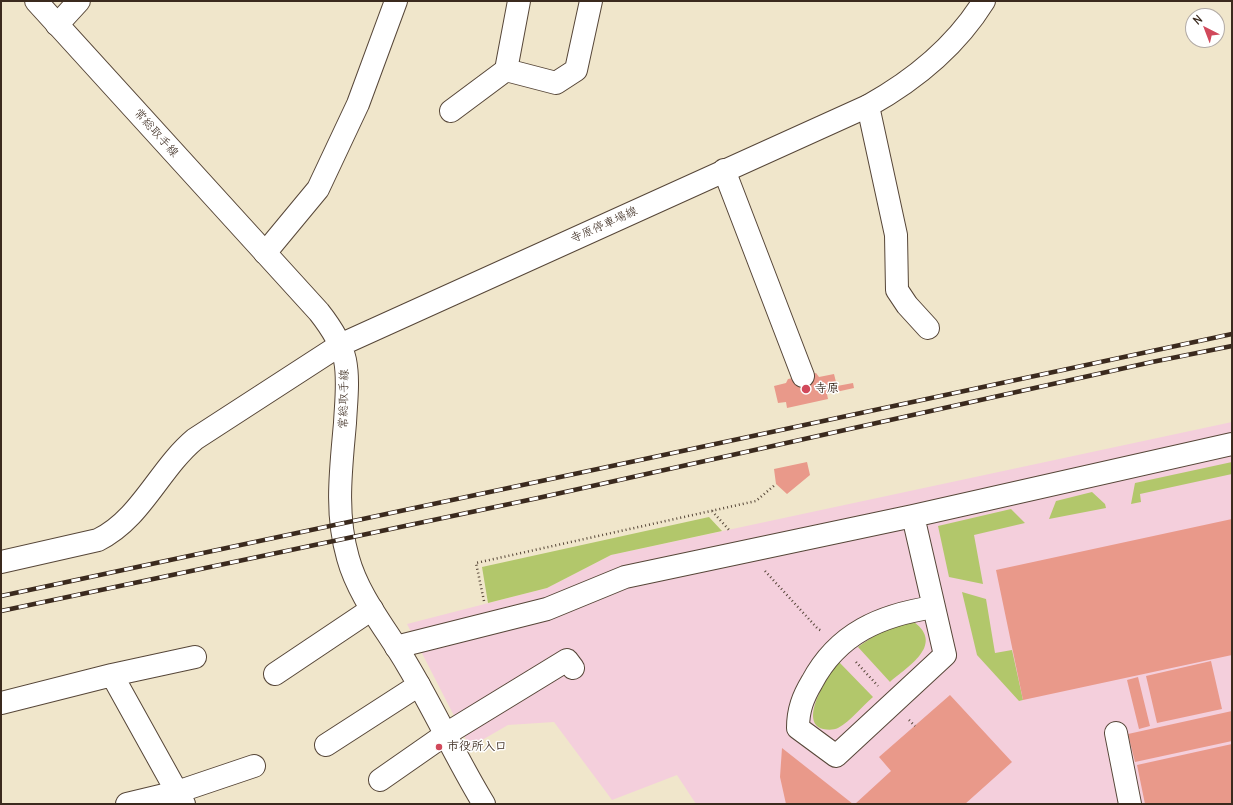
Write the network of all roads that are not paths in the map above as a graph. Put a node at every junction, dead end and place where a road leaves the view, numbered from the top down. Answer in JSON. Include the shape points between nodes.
{"nodes":[{"id":1,"x":36,"y":1,"type":"edge"},
{"id":2,"x":79,"y":1,"type":"edge"},
{"id":3,"x":396,"y":1,"type":"edge"},
{"id":4,"x":518,"y":1,"type":"edge"},
{"id":5,"x":591,"y":1,"type":"edge"},
{"id":6,"x":988,"y":2,"type":"edge"},
{"id":7,"x":57,"y":25,"type":"junction"},
{"id":8,"x":506,"y":70,"type":"junction"},
{"id":9,"x":868,"y":106,"type":"junction"},
{"id":10,"x":451,"y":111,"type":"dead end"},
{"id":11,"x":724,"y":170,"type":"junction"},
{"id":12,"x":265,"y":253,"type":"junction"},
{"id":13,"x":928,"y":328,"type":"dead end"},
{"id":14,"x":340,"y":345,"type":"junction"},
{"id":15,"x":803,"y":376,"type":"dead end"},
{"id":16,"x":1232,"y":444,"type":"edge"},
{"id":17,"x":913,"y":516,"type":"junction"},
{"id":18,"x":1,"y":562,"type":"edge"},
{"id":19,"x":934,"y":607,"type":"junction"},
{"id":20,"x":372,"y":609,"type":"junction"},
{"id":21,"x":396,"y":647,"type":"junction"},
{"id":22,"x":195,"y":657,"type":"dead end"},
{"id":23,"x":573,"y":668,"type":"dead end"},
{"id":24,"x":275,"y":674,"type":"dead end"},
{"id":25,"x":112,"y":675,"type":"junction"},
{"id":26,"x":419,"y":685,"type":"junction"},
{"id":27,"x":1,"y":703,"type":"edge"},
{"id":28,"x":1116,"y":733,"type":"dead end"},
{"id":29,"x":446,"y":734,"type":"junction"},
{"id":30,"x":326,"y":745,"type":"dead end"},
{"id":31,"x":254,"y":766,"type":"dead end"},
{"id":32,"x":380,"y":780,"type":"dead end"},
{"id":33,"x":180,"y":798,"type":"edge"},
{"id":34,"x":127,"y":804,"type":"edge"},
{"id":35,"x":484,"y":804,"type":"edge"},
{"id":36,"x":1130,"y":804,"type":"edge"}],
"edges":[{"from":1,"to":7,"type":"street","name":"常総取手線"},
{"from":2,"to":7,"type":"street"},
{"from":3,"to":12,"type":"street","via":[[358,104],[318,189]]},
{"from":4,"to":8,"type":"street"},
{"from":5,"to":8,"type":"street","via":[[576,70],[556,84]]},
{"from":6,"to":9,"type":"street","name":"寺原停車場線","via":[[937,57],[890,94]]},
{"from":7,"to":12,"type":"street","name":"常総取手線"},
{"from":8,"to":10,"type":"street"},
{"from":9,"to":11,"type":"street","name":"寺原停車場線"},
{"from":9,"to":13,"type":"street","via":[[896,235],[897,290]]},
{"from":11,"to":14,"type":"street","name":"寺原停車場線"},
{"from":11,"to":15,"type":"street"},
{"from":12,"to":14,"type":"street","name":"常総取手線","via":[[319,312]]},
{"from":14,"to":18,"type":"street","name":"寺原停車場線","via":[[180,451],[132,514],[112,533],[98,540]]},
{"from":14,"to":20,"type":"street","name":"常総取手線","via":[[345,359],[347,400],[339,496],[340,523],[348,560]]},
{"from":16,"to":17,"type":"street"},
{"from":17,"to":19,"type":"street"},
{"from":17,"to":21,"type":"street","via":[[625,577],[546,609]]},
{"from":19,"to":19,"type":"street","via":[[945,655],[836,756],[798,728],[802,701],[816,674],[840,645],[856,632],[881,620],[906,611]]},
{"from":20,"to":21,"type":"street","name":"常総取手線"},
{"from":20,"to":24,"type":"street"},
{"from":21,"to":26,"type":"street","name":"常総取手線"},
{"from":22,"to":25,"type":"street"},
{"from":23,"to":29,"type":"street","via":[[567,660]]},
{"from":25,"to":27,"type":"street"},
{"from":25,"to":33,"type":"street"},
{"from":26,"to":29,"type":"street","name":"常総取手線"},
{"from":26,"to":30,"type":"street"},
{"from":28,"to":36,"type":"street"},
{"from":29,"to":32,"type":"street"},
{"from":29,"to":35,"type":"street","name":"常総取手線"},
{"from":31,"to":33,"type":"street"},
{"from":33,"to":34,"type":"street"}]}
